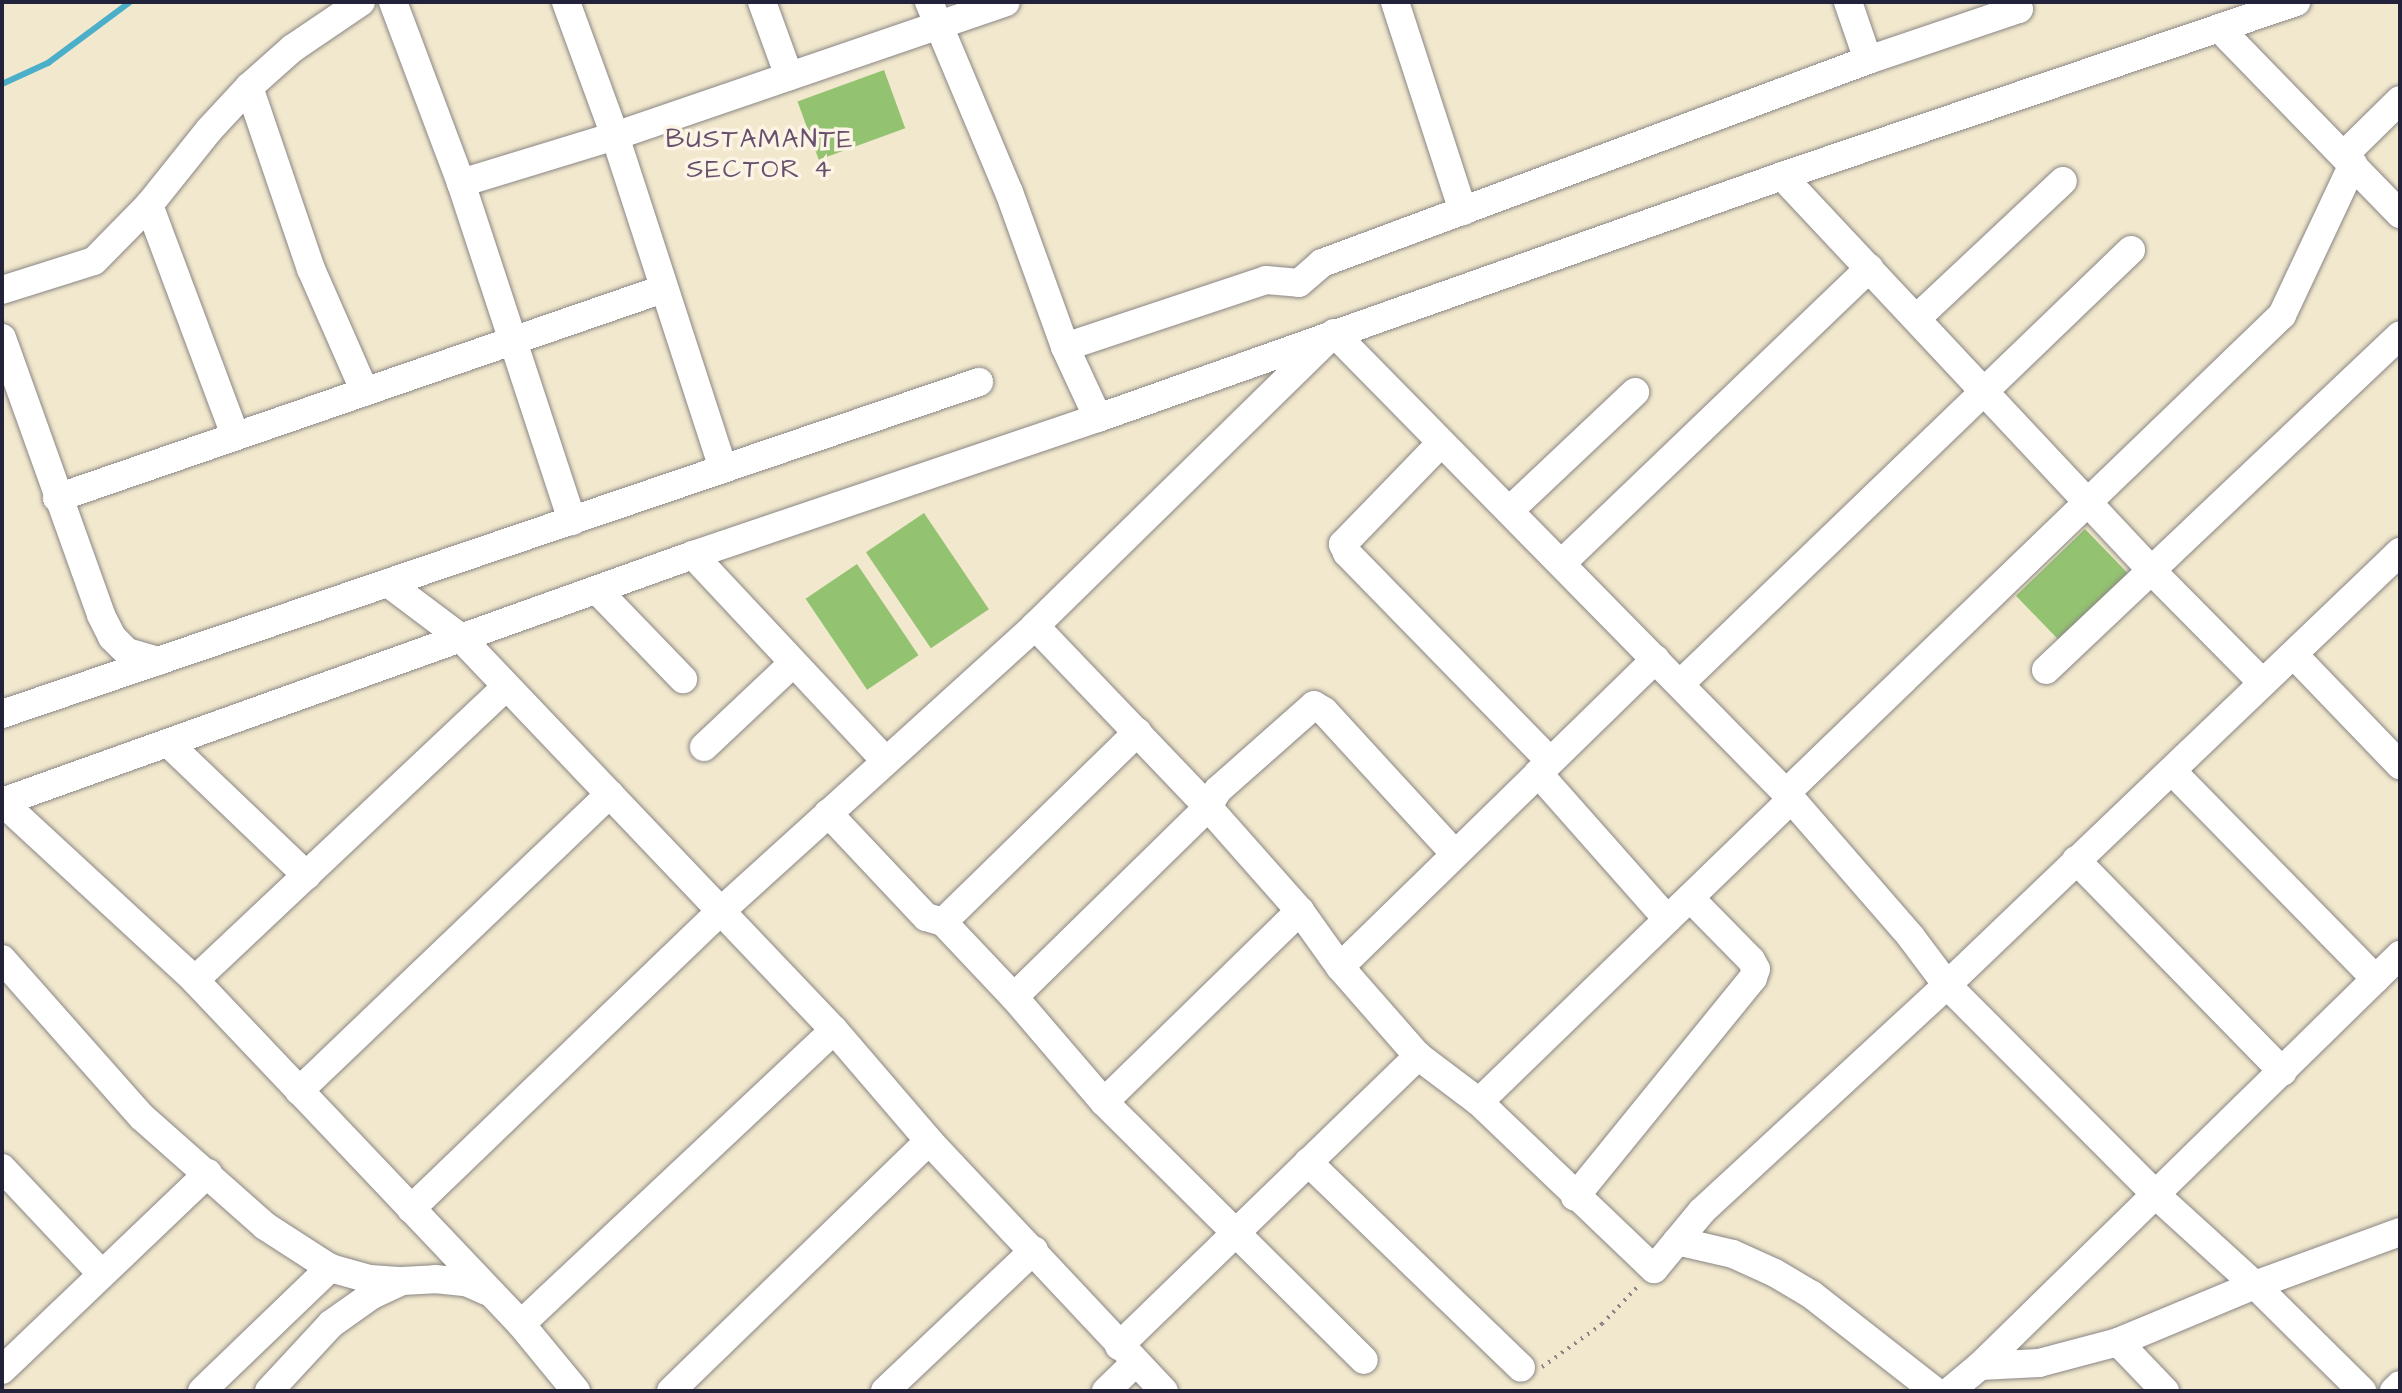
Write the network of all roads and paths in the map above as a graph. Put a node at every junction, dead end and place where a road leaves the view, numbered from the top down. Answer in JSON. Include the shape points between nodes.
{"nodes":[{"id":1,"x":361,"y":2,"type":"edge"},
{"id":2,"x":393,"y":2,"type":"edge"},
{"id":3,"x":566,"y":2,"type":"edge"},
{"id":4,"x":762,"y":2,"type":"edge"},
{"id":5,"x":1006,"y":2,"type":"edge"},
{"id":6,"x":1395,"y":2,"type":"edge"},
{"id":7,"x":1848,"y":2,"type":"edge"},
{"id":8,"x":2017,"y":2,"type":"edge"},
{"id":9,"x":2296,"y":2,"type":"edge"},
{"id":10,"x":933,"y":14,"type":"edge"},
{"id":11,"x":2220,"y":29,"type":"junction"},
{"id":12,"x":1868,"y":60,"type":"junction"},
{"id":13,"x":789,"y":76,"type":"junction"},
{"id":14,"x":249,"y":87,"type":"junction"},
{"id":15,"x":2400,"y":100,"type":"edge"},
{"id":16,"x":615,"y":136,"type":"junction"},
{"id":17,"x":2349,"y":160,"type":"junction"},
{"id":18,"x":1782,"y":176,"type":"junction"},
{"id":19,"x":2063,"y":181,"type":"dead end"},
{"id":20,"x":461,"y":183,"type":"junction"},
{"id":21,"x":149,"y":205,"type":"junction"},
{"id":22,"x":1463,"y":211,"type":"junction"},
{"id":23,"x":2400,"y":214,"type":"edge"},
{"id":24,"x":2131,"y":250,"type":"dead end"},
{"id":25,"x":1870,"y":268,"type":"junction"},
{"id":26,"x":663,"y":289,"type":"junction"},
{"id":27,"x":2,"y":290,"type":"edge"},
{"id":28,"x":1917,"y":318,"type":"junction"},
{"id":29,"x":1334,"y":333,"type":"junction"},
{"id":30,"x":2400,"y":335,"type":"edge"},
{"id":31,"x":2,"y":338,"type":"edge"},
{"id":32,"x":512,"y":342,"type":"junction"},
{"id":33,"x":1065,"y":347,"type":"junction"},
{"id":34,"x":979,"y":382,"type":"dead end"},
{"id":35,"x":1987,"y":391,"type":"junction"},
{"id":36,"x":365,"y":392,"type":"junction"},
{"id":37,"x":1635,"y":392,"type":"dead end"},
{"id":38,"x":1098,"y":418,"type":"junction"},
{"id":39,"x":235,"y":435,"type":"junction"},
{"id":40,"x":1441,"y":443,"type":"junction"},
{"id":41,"x":723,"y":469,"type":"junction"},
{"id":42,"x":57,"y":498,"type":"junction"},
{"id":43,"x":2089,"y":502,"type":"junction"},
{"id":44,"x":1510,"y":510,"type":"junction"},
{"id":45,"x":572,"y":521,"type":"junction"},
{"id":46,"x":2400,"y":552,"type":"edge"},
{"id":47,"x":693,"y":555,"type":"junction"},
{"id":48,"x":1562,"y":563,"type":"junction"},
{"id":49,"x":2153,"y":572,"type":"junction"},
{"id":50,"x":388,"y":583,"type":"junction"},
{"id":51,"x":597,"y":590,"type":"junction"},
{"id":52,"x":1035,"y":626,"type":"junction"},
{"id":53,"x":460,"y":637,"type":"junction"},
{"id":54,"x":2294,"y":655,"type":"junction"},
{"id":55,"x":1656,"y":659,"type":"junction"},
{"id":56,"x":159,"y":661,"type":"junction"},
{"id":57,"x":793,"y":663,"type":"junction"},
{"id":58,"x":2046,"y":670,"type":"dead end"},
{"id":59,"x":683,"y":679,"type":"dead end"},
{"id":60,"x":2263,"y":683,"type":"junction"},
{"id":61,"x":1680,"y":684,"type":"junction"},
{"id":62,"x":506,"y":687,"type":"junction"},
{"id":63,"x":2,"y":714,"type":"edge"},
{"id":64,"x":1138,"y":732,"type":"junction"},
{"id":65,"x":168,"y":743,"type":"junction"},
{"id":66,"x":704,"y":747,"type":"dead end"},
{"id":67,"x":885,"y":760,"type":"junction"},
{"id":68,"x":2400,"y":765,"type":"edge"},
{"id":69,"x":1544,"y":767,"type":"junction"},
{"id":70,"x":2172,"y":771,"type":"junction"},
{"id":71,"x":610,"y":794,"type":"junction"},
{"id":72,"x":1788,"y":796,"type":"junction"},
{"id":73,"x":2,"y":802,"type":"edge"},
{"id":74,"x":1208,"y":807,"type":"junction"},
{"id":75,"x":828,"y":813,"type":"junction"},
{"id":76,"x":1455,"y":854,"type":"junction"},
{"id":77,"x":2076,"y":860,"type":"junction"},
{"id":78,"x":307,"y":876,"type":"junction"},
{"id":79,"x":1690,"y":898,"type":"junction"},
{"id":80,"x":721,"y":911,"type":"junction"},
{"id":81,"x":1300,"y":911,"type":"junction"},
{"id":82,"x":1667,"y":919,"type":"junction"},
{"id":83,"x":943,"y":922,"type":"junction"},
{"id":84,"x":2,"y":959,"type":"edge"},
{"id":85,"x":1340,"y":967,"type":"junction"},
{"id":86,"x":2390,"y":972,"type":"edge"},
{"id":87,"x":195,"y":980,"type":"junction"},
{"id":88,"x":1947,"y":985,"type":"junction"},
{"id":89,"x":1014,"y":997,"type":"junction"},
{"id":90,"x":834,"y":1030,"type":"junction"},
{"id":91,"x":1418,"y":1056,"type":"junction"},
{"id":92,"x":2283,"y":1072,"type":"junction"},
{"id":93,"x":299,"y":1091,"type":"junction"},
{"id":94,"x":1104,"y":1102,"type":"junction"},
{"id":95,"x":1479,"y":1102,"type":"junction"},
{"id":96,"x":929,"y":1141,"type":"junction"},
{"id":97,"x":1308,"y":1162,"type":"junction"},
{"id":98,"x":2,"y":1168,"type":"edge"},
{"id":99,"x":208,"y":1173,"type":"junction"},
{"id":100,"x":2156,"y":1195,"type":"junction"},
{"id":101,"x":1575,"y":1197,"type":"junction"},
{"id":102,"x":411,"y":1209,"type":"junction"},
{"id":103,"x":2400,"y":1232,"type":"edge"},
{"id":104,"x":1238,"y":1233,"type":"junction"},
{"id":105,"x":1677,"y":1241,"type":"junction"},
{"id":106,"x":1034,"y":1250,"type":"junction"},
{"id":107,"x":330,"y":1268,"type":"junction"},
{"id":108,"x":1654,"y":1269,"type":"junction"},
{"id":109,"x":100,"y":1272,"type":"junction"},
{"id":110,"x":402,"y":1281,"type":"junction"},
{"id":111,"x":2255,"y":1285,"type":"junction"},
{"id":112,"x":491,"y":1293,"type":"junction"},
{"id":113,"x":521,"y":1324,"type":"junction"},
{"id":114,"x":2118,"y":1342,"type":"junction"},
{"id":115,"x":1127,"y":1355,"type":"junction"},
{"id":116,"x":1364,"y":1360,"type":"dead end"},
{"id":117,"x":1980,"y":1366,"type":"junction"},
{"id":118,"x":1521,"y":1368,"type":"joint"},
{"id":119,"x":2,"y":1370,"type":"edge"},
{"id":120,"x":2400,"y":1385,"type":"edge"},
{"id":121,"x":202,"y":1391,"type":"edge"},
{"id":122,"x":269,"y":1391,"type":"edge"},
{"id":123,"x":576,"y":1391,"type":"edge"},
{"id":124,"x":671,"y":1391,"type":"edge"},
{"id":125,"x":885,"y":1391,"type":"edge"},
{"id":126,"x":1106,"y":1391,"type":"edge"},
{"id":127,"x":1164,"y":1391,"type":"edge"},
{"id":128,"x":1935,"y":1391,"type":"edge"},
{"id":129,"x":1950,"y":1391,"type":"edge"},
{"id":130,"x":2165,"y":1391,"type":"edge"},
{"id":131,"x":2362,"y":1391,"type":"edge"},
{"id":132,"x":2394,"y":1391,"type":"edge"}],
"edges":[{"from":1,"to":14,"type":"street","via":[[293,48]]},
{"from":2,"to":20,"type":"street"},
{"from":3,"to":16,"type":"street"},
{"from":4,"to":13,"type":"street"},
{"from":5,"to":10,"type":"street"},
{"from":6,"to":22,"type":"street"},
{"from":7,"to":12,"type":"street"},
{"from":8,"to":12,"type":"street","via":[[2019,9]]},
{"from":9,"to":11,"type":"street"},
{"from":10,"to":13,"type":"street"},
{"from":10,"to":33,"type":"street","via":[[1009,192]]},
{"from":11,"to":17,"type":"street"},
{"from":11,"to":18,"type":"street"},
{"from":12,"to":22,"type":"street"},
{"from":13,"to":16,"type":"street"},
{"from":14,"to":21,"type":"street"},
{"from":14,"to":36,"type":"street","via":[[311,269]]},
{"from":15,"to":17,"type":"street"},
{"from":16,"to":20,"type":"street"},
{"from":16,"to":26,"type":"street"},
{"from":17,"to":23,"type":"street"},
{"from":17,"to":43,"type":"street","via":[[2282,315]]},
{"from":18,"to":25,"type":"street"},
{"from":18,"to":29,"type":"street"},
{"from":19,"to":28,"type":"street"},
{"from":20,"to":32,"type":"street"},
{"from":21,"to":27,"type":"street","via":[[94,261]]},
{"from":21,"to":39,"type":"street"},
{"from":22,"to":33,"type":"street","via":[[1322,263],[1299,283],[1266,280]]},
{"from":24,"to":35,"type":"street"},
{"from":25,"to":28,"type":"street"},
{"from":25,"to":48,"type":"street"},
{"from":26,"to":32,"type":"street"},
{"from":26,"to":41,"type":"street"},
{"from":28,"to":35,"type":"street"},
{"from":29,"to":38,"type":"street"},
{"from":29,"to":40,"type":"street"},
{"from":29,"to":52,"type":"street"},
{"from":30,"to":49,"type":"street"},
{"from":31,"to":42,"type":"street"},
{"from":32,"to":36,"type":"street"},
{"from":32,"to":45,"type":"street"},
{"from":33,"to":38,"type":"street"},
{"from":34,"to":41,"type":"street"},
{"from":35,"to":43,"type":"street"},
{"from":35,"to":61,"type":"street"},
{"from":36,"to":39,"type":"street"},
{"from":37,"to":44,"type":"street"},
{"from":38,"to":47,"type":"street"},
{"from":39,"to":42,"type":"street"},
{"from":40,"to":44,"type":"street"},
{"from":40,"to":69,"type":"street","via":[[1343,544]]},
{"from":41,"to":45,"type":"street"},
{"from":42,"to":56,"type":"street","via":[[112,637],[127,652]]},
{"from":43,"to":49,"type":"street"},
{"from":43,"to":72,"type":"street"},
{"from":44,"to":48,"type":"street"},
{"from":45,"to":50,"type":"street"},
{"from":46,"to":54,"type":"street"},
{"from":47,"to":51,"type":"street"},
{"from":47,"to":57,"type":"street"},
{"from":48,"to":55,"type":"street"},
{"from":49,"to":58,"type":"street"},
{"from":49,"to":60,"type":"street"},
{"from":50,"to":53,"type":"street"},
{"from":50,"to":56,"type":"street"},
{"from":51,"to":53,"type":"street"},
{"from":51,"to":59,"type":"street"},
{"from":52,"to":64,"type":"street"},
{"from":52,"to":67,"type":"street"},
{"from":53,"to":62,"type":"street"},
{"from":53,"to":65,"type":"street"},
{"from":54,"to":60,"type":"street"},
{"from":54,"to":68,"type":"street"},
{"from":55,"to":61,"type":"street"},
{"from":55,"to":69,"type":"street"},
{"from":56,"to":63,"type":"street"},
{"from":57,"to":66,"type":"street"},
{"from":57,"to":67,"type":"street"},
{"from":60,"to":70,"type":"street"},
{"from":61,"to":72,"type":"street"},
{"from":62,"to":71,"type":"street"},
{"from":62,"to":78,"type":"street"},
{"from":64,"to":74,"type":"street"},
{"from":64,"to":83,"type":"street"},
{"from":65,"to":73,"type":"street"},
{"from":65,"to":78,"type":"street"},
{"from":67,"to":75,"type":"street"},
{"from":69,"to":76,"type":"street"},
{"from":69,"to":82,"type":"street"},
{"from":70,"to":77,"type":"street"},
{"from":70,"to":86,"type":"street"},
{"from":71,"to":80,"type":"street"},
{"from":71,"to":93,"type":"street"},
{"from":72,"to":79,"type":"street"},
{"from":72,"to":88,"type":"street"},
{"from":73,"to":87,"type":"street"},
{"from":74,"to":76,"type":"street","via":[[1218,790],[1314,705]]},
{"from":74,"to":81,"type":"street"},
{"from":74,"to":89,"type":"street"},
{"from":75,"to":80,"type":"street"},
{"from":75,"to":83,"type":"street","via":[[926,917]]},
{"from":76,"to":85,"type":"street"},
{"from":77,"to":88,"type":"street"},
{"from":77,"to":92,"type":"street"},
{"from":78,"to":87,"type":"street"},
{"from":79,"to":82,"type":"street"},
{"from":79,"to":101,"type":"street","via":[[1751,960],[1753,978]]},
{"from":80,"to":90,"type":"street"},
{"from":80,"to":102,"type":"street"},
{"from":81,"to":85,"type":"street"},
{"from":81,"to":94,"type":"street"},
{"from":82,"to":95,"type":"street"},
{"from":83,"to":89,"type":"street"},
{"from":84,"to":99,"type":"street","via":[[142,1117]]},
{"from":85,"to":91,"type":"street"},
{"from":86,"to":92,"type":"street"},
{"from":87,"to":93,"type":"street"},
{"from":88,"to":100,"type":"street"},
{"from":88,"to":105,"type":"street","via":[[1702,1211]]},
{"from":89,"to":94,"type":"street"},
{"from":90,"to":96,"type":"street"},
{"from":90,"to":113,"type":"street"},
{"from":91,"to":95,"type":"street"},
{"from":91,"to":97,"type":"street"},
{"from":92,"to":100,"type":"street"},
{"from":93,"to":102,"type":"street"},
{"from":94,"to":104,"type":"street"},
{"from":95,"to":101,"type":"street"},
{"from":96,"to":106,"type":"street"},
{"from":96,"to":124,"type":"street"},
{"from":97,"to":104,"type":"street"},
{"from":97,"to":118,"type":"street"},
{"from":98,"to":109,"type":"street"},
{"from":99,"to":107,"type":"street","via":[[265,1226]]},
{"from":99,"to":109,"type":"street"},
{"from":100,"to":111,"type":"street"},
{"from":100,"to":117,"type":"street"},
{"from":101,"to":108,"type":"street"},
{"from":102,"to":112,"type":"street"},
{"from":103,"to":111,"type":"street"},
{"from":104,"to":115,"type":"street"},
{"from":104,"to":116,"type":"street"},
{"from":105,"to":108,"type":"street"},
{"from":105,"to":128,"type":"street","via":[[1733,1254],[1775,1273],[1812,1295]]},
{"from":106,"to":115,"type":"street"},
{"from":106,"to":125,"type":"street"},
{"from":107,"to":110,"type":"street"},
{"from":107,"to":121,"type":"street"},
{"from":108,"to":118,"type":"path","via":[[1602,1324],[1537,1370]]},
{"from":109,"to":119,"type":"street"},
{"from":110,"to":112,"type":"street","via":[[466,1282]]},
{"from":110,"to":122,"type":"street","via":[[331,1324]]},
{"from":111,"to":114,"type":"street"},
{"from":111,"to":131,"type":"street"},
{"from":112,"to":113,"type":"street"},
{"from":113,"to":123,"type":"street"},
{"from":114,"to":117,"type":"street","via":[[2039,1363]]},
{"from":114,"to":130,"type":"street"},
{"from":115,"to":126,"type":"street"},
{"from":115,"to":127,"type":"street"},
{"from":117,"to":129,"type":"street"},
{"from":120,"to":132,"type":"street"}]}
